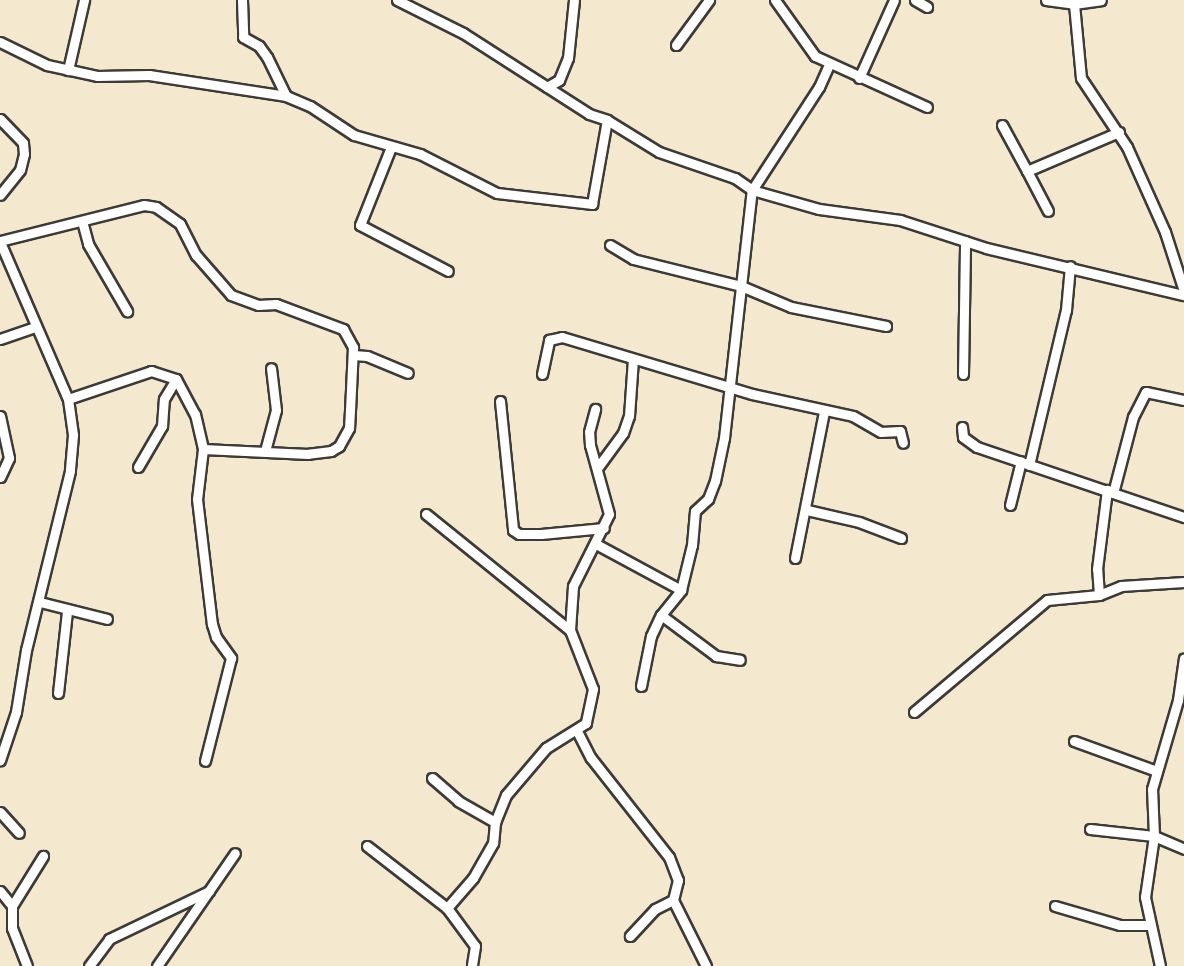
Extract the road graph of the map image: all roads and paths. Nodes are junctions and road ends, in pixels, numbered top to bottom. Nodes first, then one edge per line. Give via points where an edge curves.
1 (84, 0) edge
2 (242, 0) edge
3 (397, 0) edge
4 (574, 0) edge
5 (709, 0) edge
6 (775, 0) edge
7 (894, 0) edge
8 (915, 0) edge
9 (1048, 0) edge
10 (1101, 0) edge
11 (1074, 4) junction
12 (927, 7) dead end
13 (0, 42) edge
14 (676, 45) dead end
15 (829, 65) junction
16 (68, 70) junction
17 (859, 78) junction
18 (547, 87) junction
19 (286, 96) junction
20 (927, 107) dead end
21 (0, 119) edge
22 (607, 120) junction
23 (1002, 124) dead end
24 (1119, 132) junction
25 (391, 147) junction
26 (1027, 171) junction
27 (752, 190) junction
28 (0, 195) edge
29 (1048, 211) dead end
30 (82, 221) junction
31 (964, 241) junction
32 (0, 242) edge
33 (610, 244) dead end
34 (1070, 266) junction
35 (448, 271) dead end
36 (741, 286) junction
37 (1184, 293) edge
38 (127, 311) dead end
39 (886, 326) dead end
40 (34, 327) junction
41 (0, 339) edge
42 (352, 355) junction
43 (633, 359) junction
44 (271, 368) dead end
45 (408, 373) dead end
46 (542, 374) dead end
47 (963, 374) dead end
48 (176, 379) junction
49 (730, 386) junction
50 (68, 399) junction
51 (1184, 400) edge
52 (500, 401) dead end
53 (595, 409) dead end
54 (825, 411) junction
55 (0, 416) edge
56 (962, 427) dead end
57 (903, 443) dead end
58 (203, 449) junction
59 (265, 451) junction
60 (1025, 463) junction
61 (138, 466) dead end
62 (598, 467) junction
63 (0, 477) edge
64 (1110, 491) junction
65 (1010, 505) dead end
66 (807, 510) junction
67 (426, 514) dead end
68 (1184, 517) edge
69 (604, 528) junction
70 (901, 538) dead end
71 (597, 544) junction
72 (795, 558) dead end
73 (1184, 582) edge
74 (681, 590) junction
75 (1099, 595) junction
76 (40, 602) junction
77 (67, 611) junction
78 (661, 615) junction
79 (107, 620) dead end
80 (570, 630) junction
81 (1184, 658) edge
82 (740, 660) dead end
83 (1184, 669) edge
84 (640, 686) dead end
85 (57, 693) dead end
86 (914, 712) dead end
87 (577, 731) junction
88 (1074, 741) dead end
89 (0, 760) edge
90 (205, 761) dead end
91 (1156, 771) junction
92 (432, 778) dead end
93 (0, 812) edge
94 (495, 822) junction
95 (1090, 829) dead end
96 (19, 833) dead end
97 (1154, 837) junction
98 (367, 846) dead end
99 (1184, 849) edge
100 (235, 853) dead end
101 (43, 856) dead end
102 (0, 891) edge
103 (209, 891) junction
104 (673, 900) junction
105 (12, 906) junction
106 (1055, 906) dead end
107 (447, 908) junction
108 (1149, 926) junction
109 (630, 936) dead end
110 (27, 966) edge
111 (89, 966) edge
112 (157, 966) edge
113 (472, 966) edge
114 (706, 966) edge
115 (1160, 966) edge

1 - 16 street
2 - 19 street via 243,38 259,46
3 - 18 street via 463,33
4 - 18 street via 568,58 559,80
5 - 14 street
6 - 15 street via 815,56
7 - 17 street
8 - 12 street
9 - 11 street
10 - 11 street
11 - 24 street via 1081,78
13 - 16 street via 24,56
15 - 17 street
15 - 27 street via 819,87
16 - 19 street via 97,76 150,75
17 - 20 street
18 - 22 street
19 - 25 street via 310,106 354,135
21 - 28 street via 23,143 24,154 20,170
22 - 25 street via 592,204 497,194 420,154
22 - 27 street via 659,152 735,178
23 - 26 street
24 - 26 street
24 - 37 street via 1165,232
25 - 35 street via 360,225
26 - 29 street
27 - 31 street via 819,208 900,220
27 - 36 street
30 - 32 street
30 - 38 street via 88,244
30 - 42 street via 144,205 168,212 188,236 202,262 231,295 258,305 276,304 343,329 352,342
31 - 34 street
31 - 47 street
32 - 40 street via 23,288
33 - 36 street via 633,259
34 - 37 street
34 - 60 street via 1066,310
36 - 39 street via 791,307
36 - 49 street
40 - 41 street
40 - 50 street
42 - 45 street via 367,356
42 - 59 street via 349,428 339,446 331,451 308,453
43 - 46 street via 552,336 546,347
43 - 49 street
43 - 62 street via 629,416 623,433
44 - 59 street via 276,410
48 - 50 street via 164,373 136,374
48 - 58 street via 195,414
48 - 61 street via 164,399 162,426
49 - 54 street
49 - 74 street via 715,481 693,520 692,545
50 - 76 street via 73,435 70,471
51 - 64 street via 1146,392 1133,417
52 - 69 street via 513,530 541,534
53 - 62 street via 589,432
54 - 57 street via 853,416 881,432 900,431
54 - 66 street
55 - 63 street via 9,458
56 - 60 street via 967,441
58 - 59 street
58 - 90 street via 198,499 201,549 213,633 231,658
60 - 64 street
60 - 65 street
62 - 69 street via 609,514
64 - 68 street
64 - 75 street via 1097,569
66 - 70 street via 859,522
66 - 72 street
67 - 80 street
69 - 71 street
71 - 74 street
71 - 80 street via 573,586
73 - 75 street via 1121,586
74 - 78 street
75 - 86 street via 1061,596 1037,606
76 - 77 street
76 - 89 street via 26,650 9,741
77 - 79 street
77 - 85 street
78 - 82 street via 716,656
78 - 84 street via 646,653
80 - 87 street via 592,689 586,723
81 - 83 street
83 - 91 street
87 - 94 street via 546,748 503,800
87 - 104 street via 591,758 669,857 678,880
88 - 91 street
91 - 97 street via 1151,800
92 - 94 street via 458,801
93 - 96 street
94 - 107 street via 494,843 473,878
95 - 97 street
97 - 99 street
97 - 108 street via 1145,897
98 - 107 street
100 - 103 street
101 - 105 street
102 - 105 street
103 - 111 street via 109,939
103 - 112 street
104 - 109 street via 655,909
104 - 114 street
105 - 110 street via 12,928
106 - 108 street via 1120,925
107 - 113 street via 475,946
108 - 115 street

